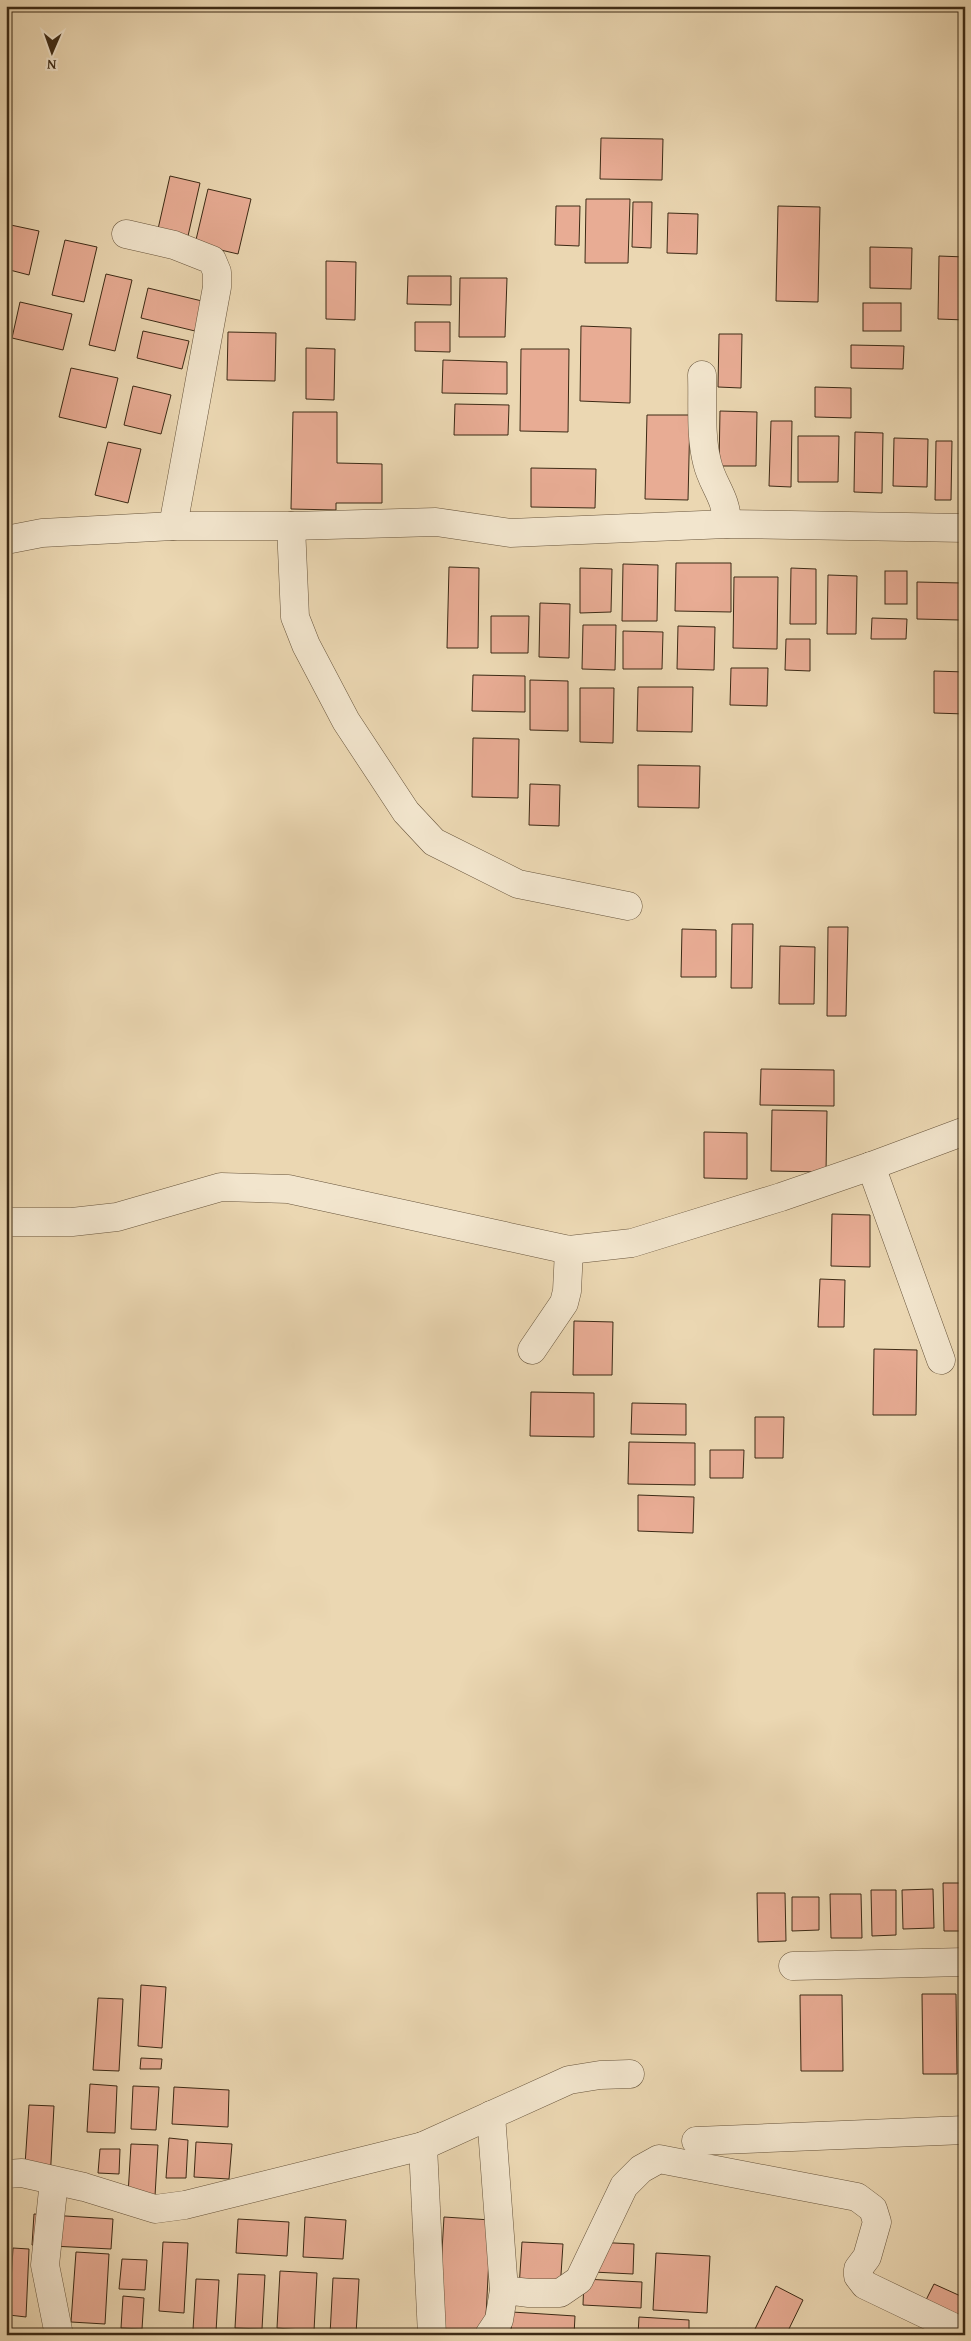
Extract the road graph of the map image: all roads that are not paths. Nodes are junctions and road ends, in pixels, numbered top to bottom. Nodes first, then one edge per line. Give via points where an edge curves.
1 (126, 234) dead end
2 (702, 375) dead end
3 (727, 524) junction
4 (173, 526) junction
5 (292, 526) junction
6 (965, 528) edge
7 (6, 540) edge
8 (628, 906) dead end
9 (965, 1131) edge
10 (871, 1166) junction
11 (6, 1222) edge
12 (569, 1250) junction
13 (532, 1350) dead end
14 (941, 1360) dead end
15 (965, 1962) edge
16 (793, 1966) dead end
17 (630, 2074) dead end
18 (491, 2115) junction
19 (965, 2130) edge
20 (696, 2141) dead end
21 (422, 2146) junction
22 (6, 2174) edge
23 (54, 2181) junction
24 (504, 2290) junction
25 (59, 2335) edge
26 (432, 2335) edge
27 (489, 2335) edge
28 (961, 2335) edge

1 - 4 street via 174,245 212,260 217,272 217,287
2 - 3 street via 707,463 721,493
3 - 5 street via 510,533 436,522
3 - 6 street
4 - 5 street
4 - 7 street via 42,533
5 - 8 street via 295,618 346,721 406,812 434,842 518,884
9 - 10 street
10 - 12 street via 632,1243
10 - 14 street
11 - 12 street via 72,1222 117,1217 221,1187 258,1187 288,1189
12 - 13 street via 564,1303
15 - 16 street
17 - 18 street via 569,2080
18 - 21 street
18 - 24 street
19 - 20 street
21 - 23 street via 185,2205 156,2209
21 - 26 street
22 - 23 street via 22,2173
23 - 25 street via 45,2265
24 - 27 street via 499,2320
24 - 28 street via 529,2294 560,2293 579,2280 624,2186 659,2159 857,2197 874,2209 877,2222 858,2276 865,2285 958,2330

